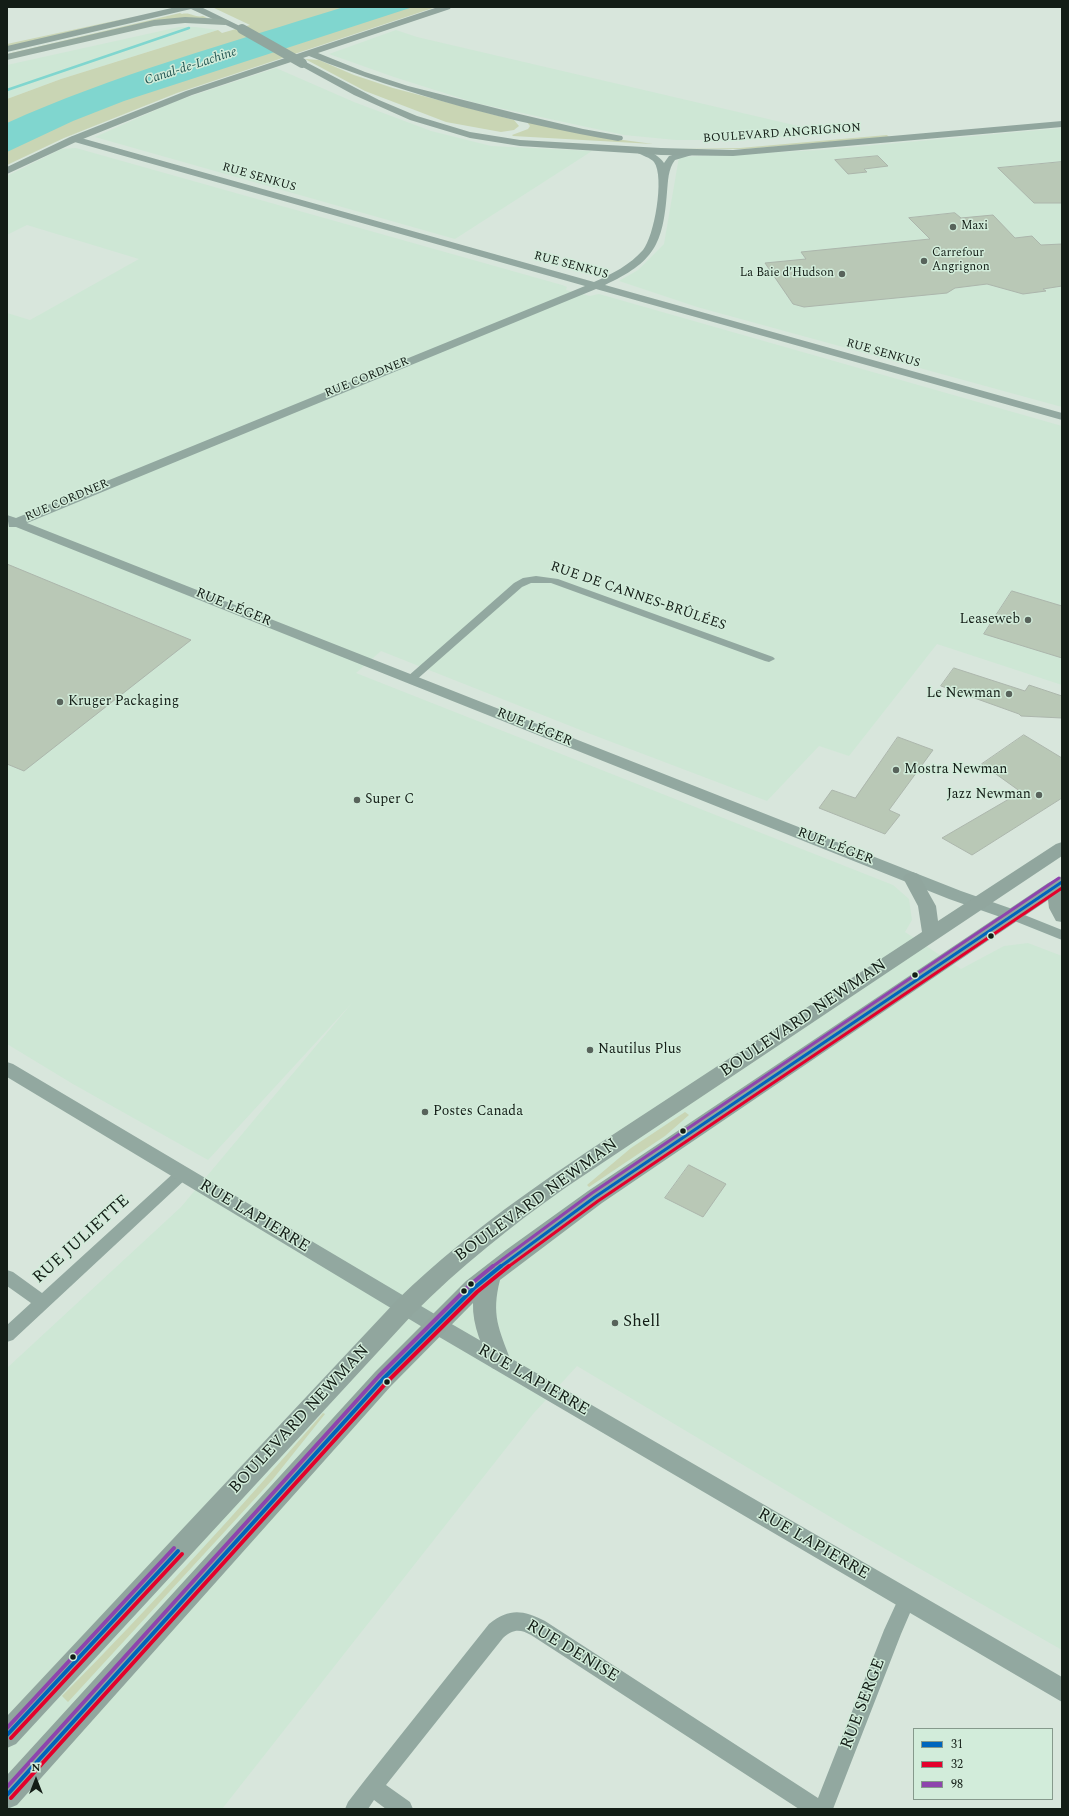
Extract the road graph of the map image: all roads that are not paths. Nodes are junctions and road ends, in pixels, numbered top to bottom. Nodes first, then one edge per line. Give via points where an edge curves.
1 (165, 7) edge
2 (188, 7) edge
3 (447, 7) edge
4 (202, 8) edge
5 (225, 22) junction
6 (242, 29) junction
7 (7, 42) edge
8 (7, 49) edge
9 (309, 53) junction
10 (7, 57) edge
11 (389, 107) junction
12 (514, 116) junction
13 (1062, 117) edge
14 (1062, 124) edge
15 (495, 136) junction
16 (74, 139) junction
17 (639, 150) junction
18 (691, 150) junction
19 (7, 171) edge
20 (664, 174) junction
21 (594, 286) junction
22 (1062, 417) edge
23 (10, 522) edge
24 (769, 659) dead end
25 (412, 679) junction
26 (1062, 848) edge
27 (912, 878) junction
28 (1058, 884) edge
29 (978, 903) junction
30 (1012, 915) junction
31 (1062, 916) edge
32 (931, 934) junction
33 (1062, 934) edge
34 (7, 1069) edge
35 (182, 1174) junction
36 (491, 1274) junction
37 (7, 1277) edge
38 (43, 1302) junction
39 (405, 1307) junction
40 (436, 1325) junction
41 (7, 1335) edge
42 (500, 1361) junction
43 (907, 1599) junction
44 (1062, 1690) edge
45 (7, 1735) edge
46 (372, 1787) junction
47 (7, 1795) edge
48 (355, 1809) edge
49 (403, 1809) edge
50 (817, 1809) edge
51 (823, 1809) edge

1 - 7 main road
2 - 8 main road
3 - 9 main road
4 - 5 main road, BOULEVARD ANGRIGNON
4 - 6 main road, BOULEVARD ANGRIGNON via 226,17
5 - 6 main road, BOULEVARD ANGRIGNON
5 - 10 main road via 185,20 154,23
6 - 11 main road, BOULEVARD ANGRIGNON, bridge via 351,90
9 - 12 main road via 386,83
9 - 16 main road via 189,92
11 - 15 main road, BOULEVARD ANGRIGNON via 454,127
11 - 17 main road, BOULEVARD ANGRIGNON via 436,126 483,138
12 - 15 main road via 524,123 520,130
12 - 18 main road via 603,136
13 - 18 main road, BOULEVARD ANGRIGNON
14 - 18 main road, BOULEVARD ANGRIGNON via 763,151
15 - 18 main road, BOULEVARD ANGRIGNON
16 - 19 main road
16 - 21 street, RUE SENKUS
17 - 18 main road, BOULEVARD ANGRIGNON
17 - 20 street via 658,160
18 - 20 street via 672,158
20 - 21 street, RUE CORDNER via 659,224 653,244 629,267
21 - 22 street, RUE SENKUS
21 - 23 street, RUE CORDNER
23 - 25 street, RUE LÉGER
24 - 25 street, RUE DE CANNES-BRÛLÉES via 554,581 536,579 526,580 518,585
25 - 27 street, RUE LÉGER
26 - 29 main road, BOULEVARD NEWMAN
27 - 29 street, RUE LÉGER
27 - 32 main road via 928,906
28 - 30 main road, BOULEVARD NEWMAN
28 - 31 main road via 1058,908
29 - 30 street, RUE LÉGER
29 - 32 main road, BOULEVARD NEWMAN
30 - 33 street, RUE LÉGER
30 - 36 main road, BOULEVARD NEWMAN via 583,1206
32 - 39 main road, BOULEVARD NEWMAN via 525,1205 464,1252
34 - 35 street, RUE LAPIERRE
35 - 38 street, RUE JULIETTE
35 - 39 street, RUE LAPIERRE
36 - 40 main road, BOULEVARD NEWMAN
36 - 42 main road via 485,1300 485,1314
37 - 38 street
38 - 41 street, RUE JULIETTE
39 - 40 street, RUE LAPIERRE
39 - 45 main road, BOULEVARD NEWMAN
40 - 42 street, RUE LAPIERRE
40 - 47 main road, BOULEVARD NEWMAN via 352,1413
42 - 43 street, RUE LAPIERRE
43 - 44 street, RUE LAPIERRE
43 - 51 street, RUE SERGE
46 - 48 street, RUE DENISE
46 - 49 street
46 - 50 street, RUE DENISE via 496,1631 504,1624 516,1620 538,1628

